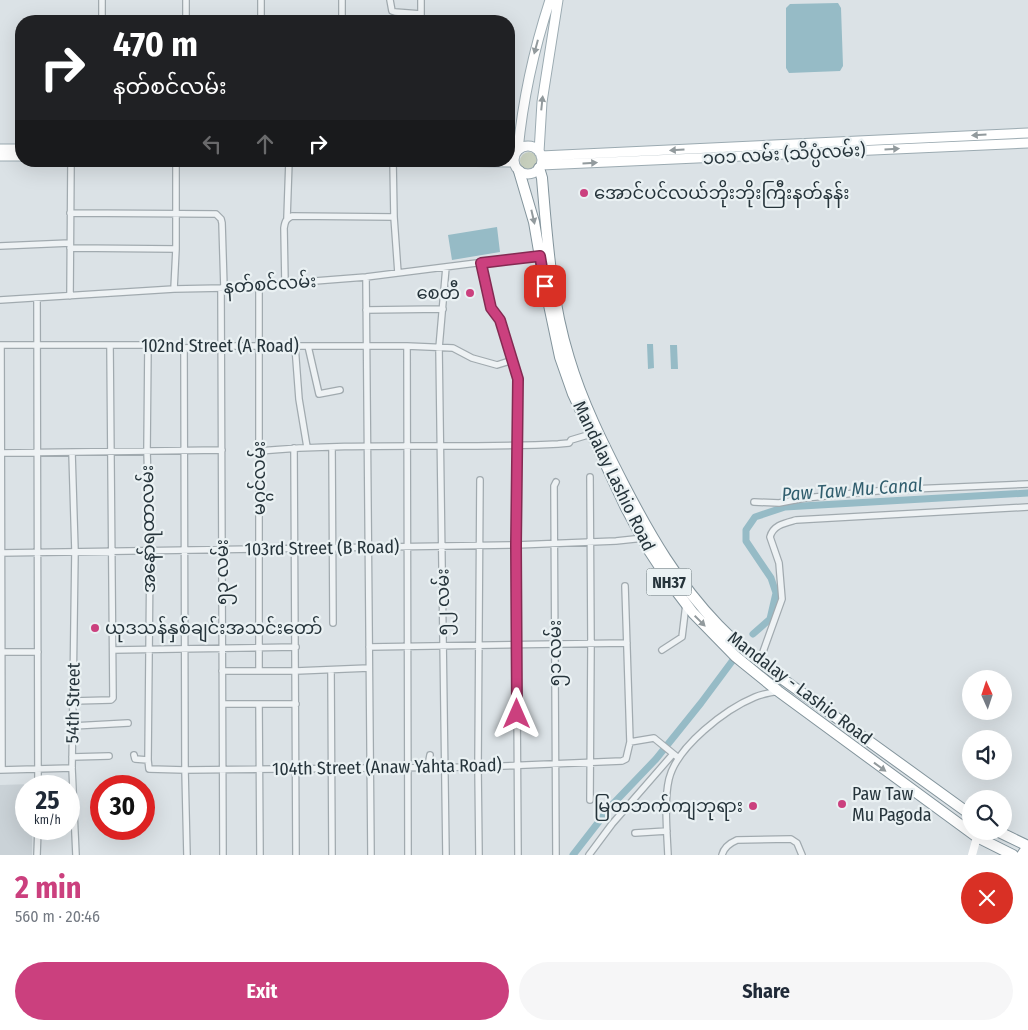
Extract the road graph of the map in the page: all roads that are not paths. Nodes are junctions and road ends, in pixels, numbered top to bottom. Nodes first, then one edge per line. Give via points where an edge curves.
1 (102, 0) edge
2 (186, 0) edge
3 (261, 0) edge
4 (342, 0) edge
5 (390, 0) edge
6 (421, 0) edge
7 (550, 0) edge
8 (558, 0) edge
9 (421, 14) joint
10 (102, 15) edge
11 (186, 15) edge
12 (261, 15) edge
13 (342, 15) edge
14 (1028, 133) edge
15 (1028, 143) edge
16 (0, 149) edge
17 (15, 149) edge
18 (0, 156) edge
19 (15, 156) edge
20 (515, 158) edge
21 (540, 160) junction
22 (71, 167) edge
23 (176, 167) edge
24 (289, 167) edge
25 (393, 167) edge
26 (70, 213) junction
27 (176, 214) junction
28 (394, 217) junction
29 (287, 218) junction
30 (0, 246) edge
31 (70, 246) junction
32 (176, 249) junction
33 (540, 256) junction
34 (481, 263) junction
35 (446, 267) junction
36 (398, 273) junction
37 (366, 277) junction
38 (285, 283) junction
39 (259, 286) junction
40 (222, 288) junction
41 (174, 289) junction
42 (70, 296) junction
43 (37, 298) junction
44 (0, 300) edge
45 (443, 309) junction
46 (366, 310) junction
47 (37, 345) junction
48 (110, 345) junction
49 (1, 346) edge
50 (148, 346) junction
51 (221, 346) junction
52 (259, 346) junction
53 (294, 346) junction
54 (308, 346) junction
55 (368, 346) junction
56 (407, 346) junction
57 (184, 348) junction
58 (439, 348) junction
59 (513, 360) junction
60 (340, 390) dead end
61 (591, 434) junction
62 (368, 446) junction
63 (408, 446) junction
64 (517, 446) junction
65 (332, 447) junction
66 (440, 447) junction
67 (294, 448) junction
68 (307, 448) junction
69 (222, 450) junction
70 (147, 451) junction
71 (259, 451) junction
72 (37, 452) junction
73 (111, 452) junction
74 (185, 452) junction
75 (0, 453) edge
76 (72, 453) junction
77 (590, 477) dead end
78 (480, 480) dead end
79 (556, 482) dead end
80 (1028, 484) edge
81 (754, 502) dead end
82 (1028, 507) edge
83 (647, 537) junction
84 (589, 543) junction
85 (555, 544) junction
86 (516, 545) junction
87 (480, 546) junction
88 (368, 547) junction
89 (408, 547) junction
90 (442, 547) junction
91 (295, 548) junction
92 (332, 548) junction
93 (222, 549) junction
94 (259, 549) junction
95 (150, 550) junction
96 (186, 550) junction
97 (75, 551) junction
98 (112, 551) junction
99 (1, 552) edge
100 (37, 552) junction
101 (626, 586) dead end
102 (686, 604) junction
103 (333, 623) dead end
104 (627, 643) junction
105 (556, 644) junction
106 (592, 644) junction
107 (518, 645) junction
108 (443, 646) junction
109 (479, 646) junction
110 (369, 647) junction
111 (408, 647) junction
112 (222, 648) junction
113 (259, 648) junction
114 (296, 648) junction
115 (113, 650) junction
116 (149, 650) junction
117 (186, 650) junction
118 (662, 650) dead end
119 (1, 652) edge
120 (38, 652) junction
121 (760, 662) junction
122 (369, 668) junction
123 (259, 670) junction
124 (332, 670) junction
125 (222, 671) junction
126 (296, 671) junction
127 (754, 672) junction
128 (778, 691) junction
129 (73, 701) junction
130 (223, 704) junction
131 (259, 704) junction
132 (296, 704) junction
133 (128, 723) dead end
134 (73, 726) junction
135 (630, 742) junction
136 (673, 754) junction
137 (134, 755) dead end
138 (430, 755) dead end
139 (109, 756) dead end
140 (72, 757) junction
141 (680, 758) junction
142 (148, 760) junction
143 (590, 763) junction
144 (555, 764) junction
145 (517, 765) junction
146 (408, 766) junction
147 (428, 766) junction
148 (444, 766) junction
149 (370, 767) junction
150 (478, 767) junction
151 (72, 768) junction
152 (261, 768) junction
153 (296, 768) junction
154 (331, 768) junction
155 (38, 769) junction
156 (223, 769) junction
157 (1, 770) edge
158 (152, 770) joint
159 (185, 770) junction
160 (38, 775) edge
161 (590, 800) dead end
162 (962, 808) edge
163 (962, 822) edge
164 (667, 831) junction
165 (635, 833) dead end
166 (1012, 838) edge
167 (38, 840) edge
168 (977, 840) edge
169 (989, 840) edge
170 (1028, 846) edge
171 (802, 854) edge
172 (37, 855) edge
173 (76, 855) edge
174 (187, 855) edge
175 (223, 855) edge
176 (260, 855) edge
177 (296, 855) edge
178 (332, 855) edge
179 (371, 855) edge
180 (408, 855) edge
181 (446, 855) edge
182 (479, 855) edge
183 (518, 855) edge
184 (556, 855) edge
185 (589, 855) edge
186 (668, 855) edge
187 (722, 855) edge
188 (972, 855) edge
189 (1013, 855) edge
190 (1022, 855) edge

1 - 10 street
2 - 11 street
3 - 12 street
4 - 13 street
5 - 9 street via 392,11
6 - 9 street
7 -> 20 main road via 529,73
21 -> 8 main road via 542,102
14 -> 21 main road, ၁၀၁ လမ်း (သိပ္ပံလမ်း)
21 -> 15 main road, ၁၀၁ လမ်း (သိပ္ပံလမ်း)
16 - 17 main road
18 - 19 main road
20 - 21 main road via 527,146 536,148
20 - 21 main road via 530,174
20 -> 33 highway, Mandalay Lashio Road / NH37 via 534,222
21 - 83 highway, Mandalay - Lashio Road / NH37 via 550,267 568,357 608,455
22 - 26 street
23 - 27 street
24 - 29 street
25 - 28 street
26 - 27 street
26 - 31 street
27 - 32 street
27 - 40 street, ၅၃ လမ်း via 212,213 221,219
28 - 29 street
28 - 36 street
29 - 38 street via 284,228
30 - 31 street
31 - 32 street
31 - 42 street
32 - 41 street
33 - 34 street, နတ်စင်လမ်း
33 - 61 highway, Mandalay Lashio Road / NH37 via 560,358
34 - 35 street, နတ်စင်လမ်း
34 - 59 street via 491,308 500,320
35 - 36 street, နတ်စင်လမ်း
35 - 45 street, ၅၂ လမ်း
36 - 37 street, နတ်စင်လမ်း
37 - 38 street, နတ်စင်လမ်း
37 - 46 street
38 - 39 street, နတ်စင်လမ်း
39 - 40 street, နတ်စင်လမ်း
39 - 52 street, မဂ္ဂင်လမ်း
40 - 41 street, နတ်စင်လမ်း
40 - 51 street, ၅၃ လမ်း
41 - 42 street, နတ်စင်လမ်း
42 - 43 street, နတ်စင်လမ်း
43 - 44 street, နတ်စင်လမ်း
43 - 47 street
45 - 46 street
45 - 58 street, ၅၂ လမ်း
46 - 55 street
47 - 48 street, 102nd Street (A Road)
47 - 49 street, 102nd Street (A Road)
47 - 72 street
48 - 50 street, 102nd Street (A Road)
48 - 73 street
49 - 75 street
50 - 57 street, 102nd Street (A Road)
50 - 70 street, အနော်ရထာလမ်း
51 - 52 street, 102nd Street (A Road)
51 - 57 street, 102nd Street (A Road)
51 - 69 street, ၅၃ လမ်း
52 - 53 street, 102nd Street (A Road)
52 - 71 street, မဂ္ဂင်လမ်း
53 - 54 street, 102nd Street (A Road)
53 - 68 street
54 - 55 street, 102nd Street (A Road)
54 - 60 street via 319,394
55 - 56 street, 102nd Street (A Road)
55 - 62 street
56 - 58 street, 102nd Street (A Road)
56 - 63 street
57 - 74 street
58 - 59 street, 102nd Street (A Road) via 453,348 484,362 497,364
58 - 66 street, ၅၂ လမ်း
59 - 64 street via 518,379
61 - 64 street via 568,443
61 - 83 highway, Mandalay Lashio Road / NH37 via 626,508
62 - 63 street
62 - 65 street
62 - 88 street
63 - 66 street
63 - 89 street
64 - 66 street
64 - 86 street
65 - 68 street
65 - 92 street
66 - 90 street, ၅၂ လမ်း
67 - 68 street
67 - 71 street
67 - 91 street
69 - 74 street
69 - 93 street, ၅၃ လမ်း
70 - 73 street
70 - 74 street
70 - 95 street, အနော်ရထာလမ်း
71 - 94 street, မဂ္ဂင်လမ်း
72 - 75 street
72 - 76 street
72 - 100 street
73 - 76 street
73 - 98 street
74 - 96 street
75 - 99 street
76 - 97 street, 54th Street
77 - 84 street
78 - 87 street
79 - 85 street, ၅၁ လမ်း
80 - 81 street via 887,490 779,503
82 - 121 street via 796,520 776,527 770,537 779,562 782,599
83 - 84 street, 103rd Street (B Road)
83 - 102 highway, Mandalay Lashio Road / NH37 via 671,584
83 - 121 highway, Mandalay - Lashio Road / NH37 via 719,626
84 - 85 street, 103rd Street (B Road)
84 - 106 street
85 - 86 street, 103rd Street (B Road)
85 - 105 street, ၅၁ လမ်း
86 - 87 street, 103rd Street (B Road)
86 - 107 street
87 - 90 street, 103rd Street (B Road)
87 - 109 street
88 - 89 street, 103rd Street (B Road)
88 - 92 street, 103rd Street (B Road)
88 - 110 street
89 - 90 street, 103rd Street (B Road)
89 - 111 street
90 - 108 street, ၅၂ လမ်း
91 - 92 street, 103rd Street (B Road)
91 - 94 street, 103rd Street (B Road)
91 - 114 street
92 - 103 street
93 - 94 street, 103rd Street (B Road)
93 - 96 street, 103rd Street (B Road)
93 - 112 street, ၅၃ လမ်း
94 - 113 street, မဂ္ဂင်လမ်း
95 - 96 street, 103rd Street (B Road)
95 - 98 street, 103rd Street (B Road)
95 - 116 street, အနော်ရထာလမ်း
96 - 117 street
97 - 98 street, 103rd Street (B Road)
97 - 100 street, 103rd Street (B Road)
97 - 129 street, 54th Street
98 - 115 street
99 - 100 street, 103rd Street (B Road)
99 - 119 street
100 - 120 street
101 - 104 street
102 - 118 street via 682,637
102 -> 127 highway, Mandalay Lashio Road / NH37
104 - 106 street
104 - 135 street
105 - 106 street
105 - 107 street
105 - 144 street, ၅၁ လမ်း
106 - 143 street
107 - 109 street
107 - 145 street
108 - 109 street
108 - 111 street
108 - 148 street, ၅၂ လမ်း
109 - 150 street
110 - 111 street
110 - 122 street
111 - 146 street
112 - 113 street
112 - 117 street
112 - 125 street, ၅၃ လမ်း
113 - 114 street
113 - 123 street, မဂ္ဂင်လမ်း
114 - 126 street
115 - 116 street
115 - 129 street via 112,700
116 - 117 street
116 - 142 street, အနော်ရထာလမ်း
117 - 159 street
119 - 120 street
119 - 157 street
120 - 155 street
121 - 127 street
121 - 162 highway, Mandalay - Lashio Road / NH37
122 - 124 street
122 - 149 street
123 - 125 street
123 - 126 street
124 - 126 street
124 - 154 street
125 - 130 street, ၅၃ လမ်း
126 - 132 street
127 - 128 highway, Mandalay Lashio Road / NH37
128 - 141 street via 757,696 715,720
128 -> 163 highway, Mandalay Lashio Road / NH37
129 - 134 street, 54th Street
130 - 131 street
130 - 156 street, ၅၃ လမ်း
131 - 132 street
131 - 152 street
132 - 153 street
133 - 134 street
134 - 140 street, 54th Street
135 - 136 street via 651,737
135 - 143 street, 104th Street (Anaw Yahta Road) via 626,759
136 - 141 street
136 - 185 street
137 - 142 street
138 - 147 street
139 - 140 street
140 - 151 street, 54th Street
141 - 164 street via 668,785
142 - 158 street, အနော်ရထာလမ်း
143 - 144 street, 104th Street (Anaw Yahta Road)
143 - 161 street
144 - 145 street, 104th Street (Anaw Yahta Road)
144 - 184 street, ၅၁ လမ်း
145 - 150 street, 104th Street (Anaw Yahta Road)
145 - 183 street
146 - 147 street, 104th Street (Anaw Yahta Road)
146 - 149 street, 104th Street (Anaw Yahta Road)
146 - 180 street
147 - 148 street, 104th Street (Anaw Yahta Road)
148 - 150 street, 104th Street (Anaw Yahta Road)
148 - 181 street, ၅၂ လမ်း
149 - 154 street, 104th Street (Anaw Yahta Road)
149 - 179 street
150 - 182 street
151 - 155 street
151 - 173 street, 54th Street
152 - 153 street, 104th Street (Anaw Yahta Road)
152 - 156 street, 104th Street (Anaw Yahta Road)
152 - 176 street
153 - 154 street, 104th Street (Anaw Yahta Road)
153 - 177 street
154 - 178 street
155 - 157 street
155 - 160 street
156 - 159 street, 104th Street (Anaw Yahta Road)
156 - 175 street, ၅၃ လမ်း
158 - 159 street, 104th Street (Anaw Yahta Road)
159 - 174 street
164 - 165 street
164 - 186 street
166 - 170 highway
167 - 172 street
168 - 188 main road
169 - 189 highway, Mandalay Lashio Road / NH37
170 - 190 highway
171 - 187 street via 791,839 777,839 737,840 729,843

